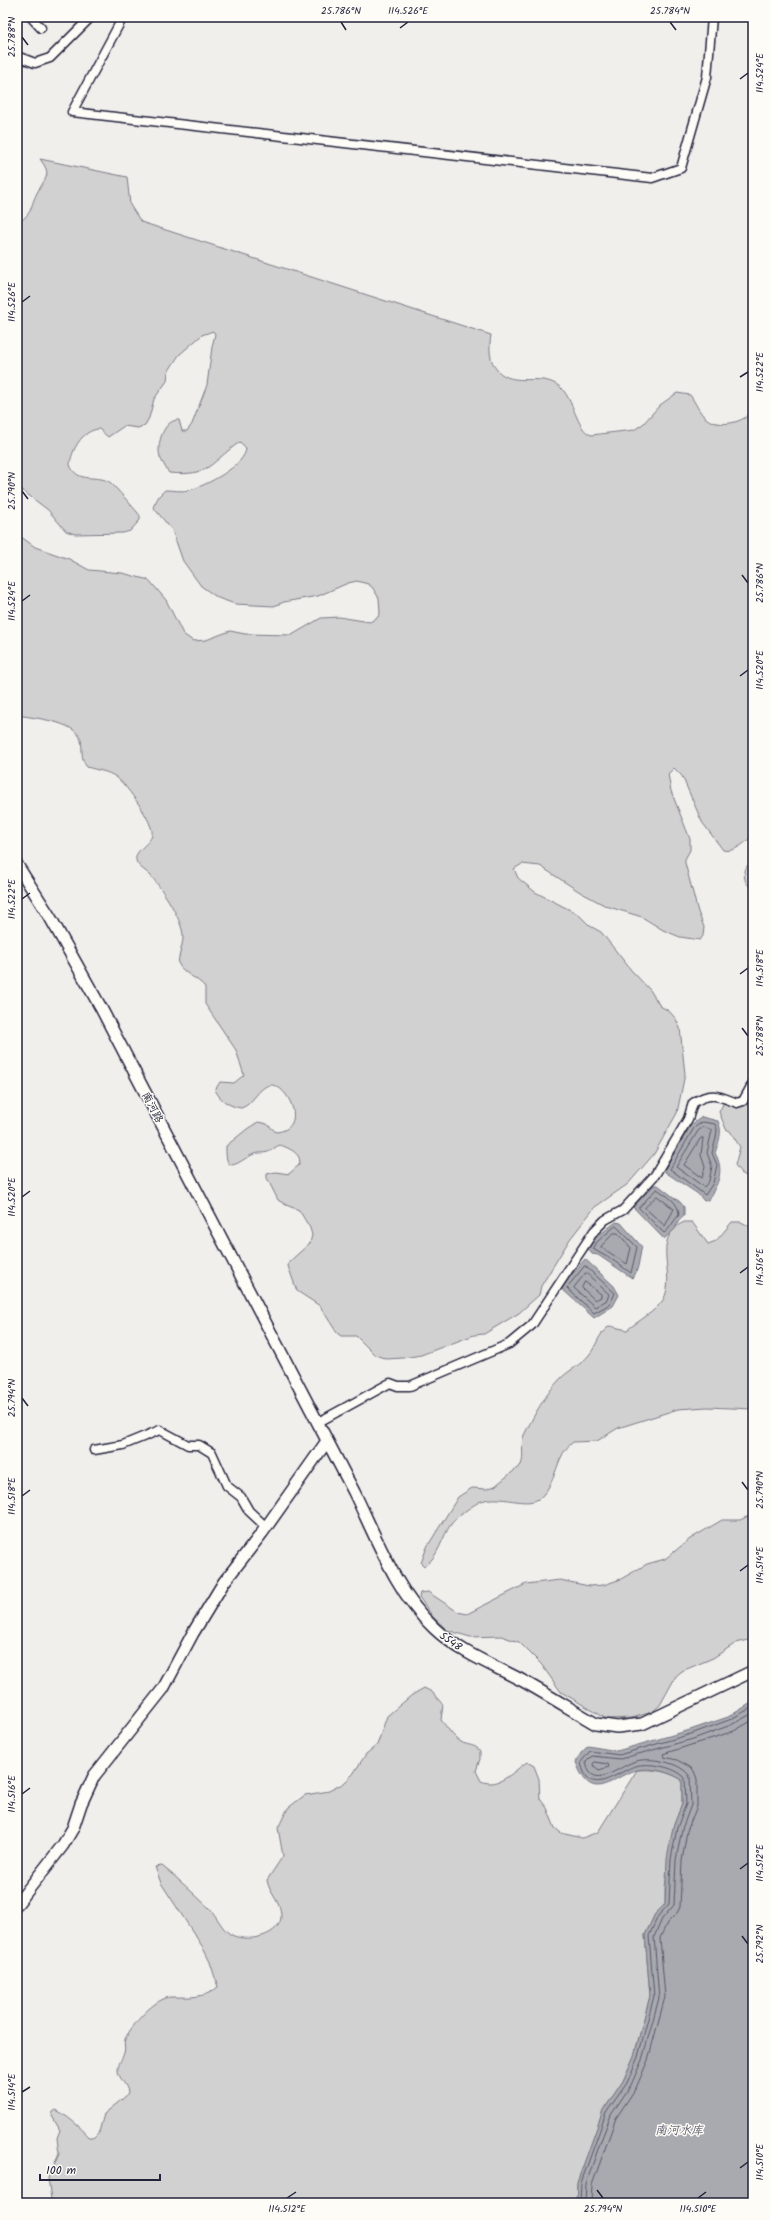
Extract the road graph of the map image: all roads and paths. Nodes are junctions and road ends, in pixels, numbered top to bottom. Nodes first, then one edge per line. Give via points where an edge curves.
1 (31, 17) edge
2 (91, 17) edge
3 (123, 17) edge
4 (712, 17) edge
5 (41, 28) dead end
6 (18, 56) edge
7 (17, 865) edge
8 (753, 1083) edge
9 (281, 1354) joint
10 (317, 1423) junction
11 (327, 1441) junction
12 (94, 1450) dead end
13 (266, 1527) junction
14 (753, 1671) edge
15 (17, 1904) edge

1 - 5 street
2 - 6 street via 50,58 35,63
3 - 4 street via 72,112 652,178 681,168 707,77
7 - 9 street, 南河路 via 50,917 101,1008
8 - 10 street via 744,1101 737,1103 716,1095 701,1098 693,1103 688,1119 655,1175 623,1210 605,1220 594,1231 532,1325 509,1344 410,1386 390,1383
9 - 10 street, S548
10 - 11 street, S548
11 - 13 street
11 - 14 street, S548 via 389,1564 415,1606 433,1628 450,1642 596,1724 617,1728 642,1724
12 - 13 street via 123,1445 160,1430 188,1444 199,1445 212,1453 227,1486 241,1497 249,1511
13 - 15 street via 224,1582 163,1689 94,1776 80,1804 73,1828 63,1845

